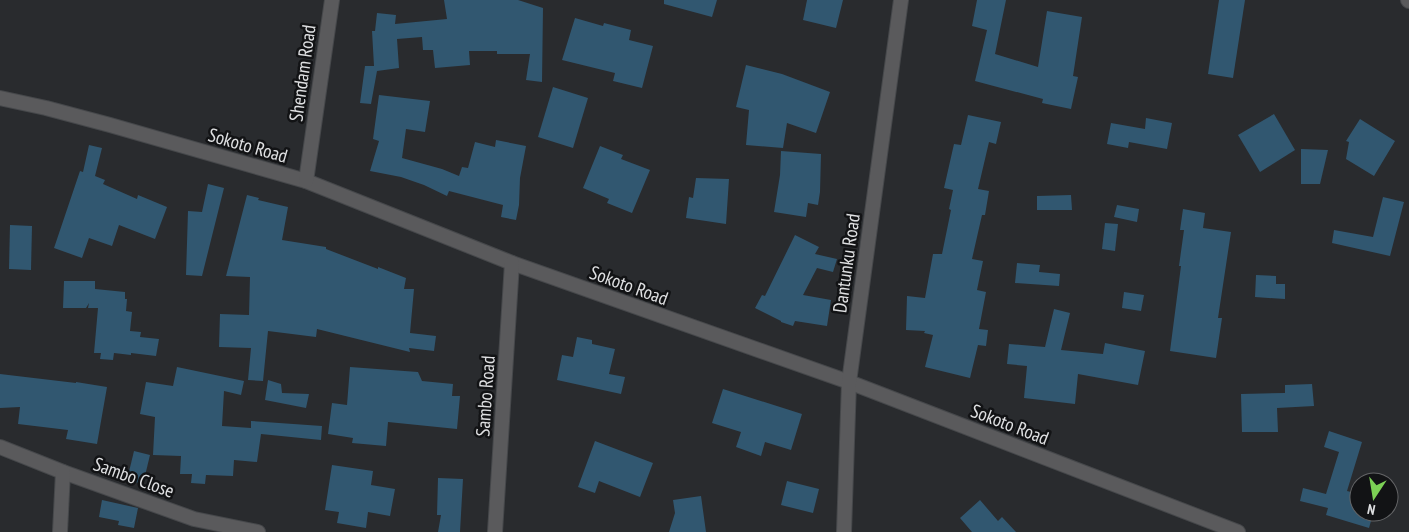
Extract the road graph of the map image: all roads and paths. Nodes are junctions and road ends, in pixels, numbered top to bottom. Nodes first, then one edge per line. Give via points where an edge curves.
1 (332, 0) edge
2 (901, 0) edge
3 (0, 98) edge
4 (306, 182) junction
5 (512, 263) junction
6 (849, 382) junction
7 (0, 447) edge
8 (63, 472) junction
9 (60, 532) edge
10 (258, 532) edge
11 (496, 532) edge
12 (844, 532) edge
13 (1238, 532) edge

1 - 4 street, Shendam Road
2 - 6 street, Dantunku Road
3 - 4 street, Sokoto Road via 91,120
4 - 5 street, Sokoto Road
5 - 6 street, Sokoto Road
5 - 11 street, Sambo Road
6 - 12 street, Dantunku Road
6 - 13 street, Sokoto Road
7 - 8 street, Sambo Close
8 - 9 street
8 - 10 street, Sambo Close via 194,519

